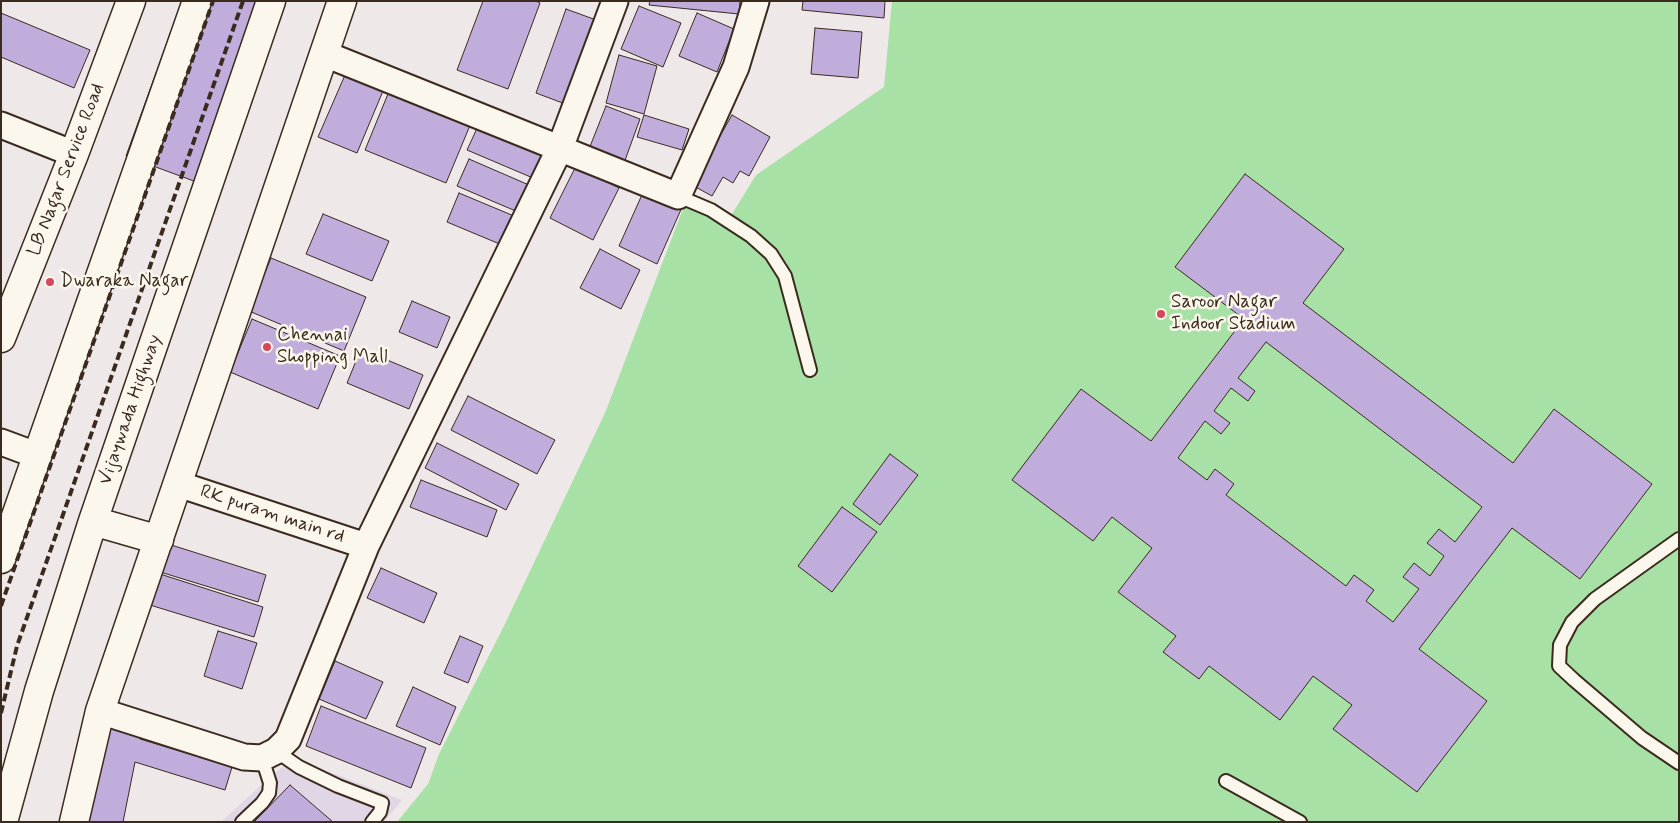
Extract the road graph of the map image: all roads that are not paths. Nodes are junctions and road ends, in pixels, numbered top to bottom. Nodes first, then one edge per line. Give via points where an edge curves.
1 (131, 1) edge
2 (196, 1) edge
3 (271, 1) edge
4 (342, 1) edge
5 (615, 1) edge
6 (756, 1) edge
7 (325, 54) junction
8 (1, 125) edge
9 (560, 148) junction
10 (74, 154) junction
11 (678, 196) junction
12 (1, 338) edge
13 (810, 370) dead end
14 (1, 442) edge
15 (36, 455) junction
16 (178, 484) junction
17 (94, 521) junction
18 (1679, 539) edge
19 (159, 540) junction
20 (366, 546) junction
21 (1, 559) edge
22 (100, 711) junction
23 (269, 755) junction
24 (1679, 763) edge
25 (1226, 781) dead end
26 (3, 822) edge
27 (74, 822) edge
28 (242, 822) edge
29 (372, 822) edge
30 (1300, 822) edge

1 - 10 main road, LB Nagar Service Road
2 - 15 main road
3 - 17 main road, Vijaywada Highway
4 - 7 main road
5 - 9 street
6 - 11 street via 736,66
7 - 9 street
7 - 16 main road
8 - 10 street
9 - 11 street
9 - 20 street
10 - 12 main road, LB Nagar Service Road
11 - 13 lane via 711,210 751,236 771,254 785,276
14 - 15 street
15 - 21 main road
16 - 19 main road
16 - 20 street, RK puram main rd
17 - 19 main road
17 - 26 main road, Vijaywada Highway via 39,691
18 - 24 lane via 1595,599 1572,622 1560,645 1559,666 1642,738
19 - 22 main road
20 - 23 street via 288,739
22 - 23 street via 244,757
22 - 27 main road
23 - 28 lane via 268,794
23 - 29 lane via 382,803
25 - 30 lane

